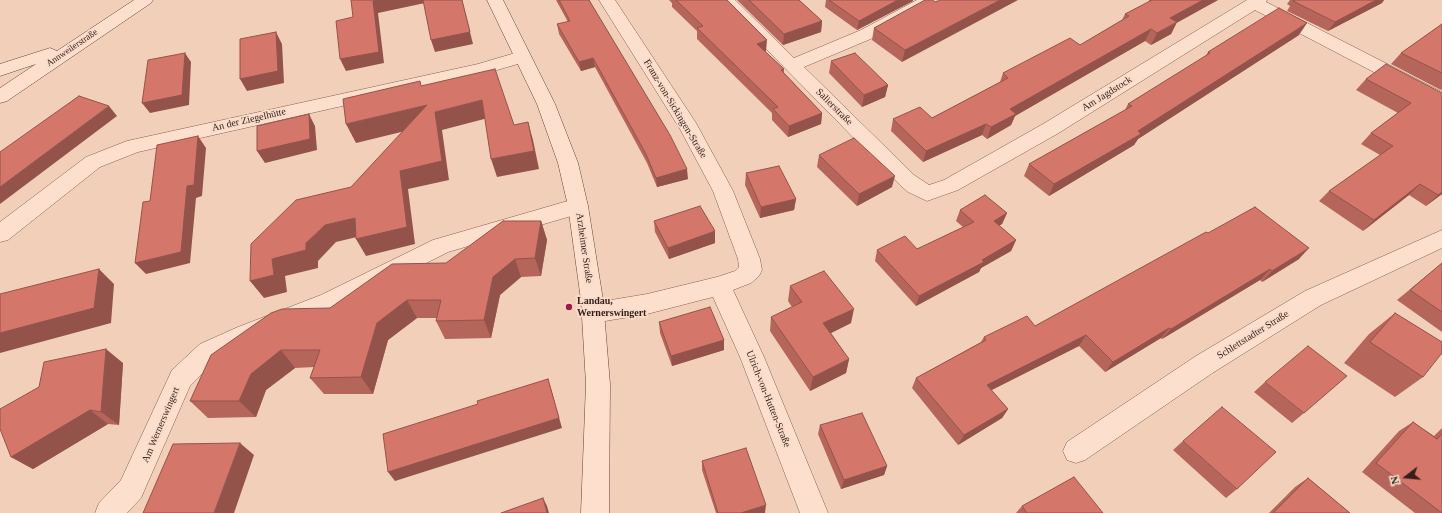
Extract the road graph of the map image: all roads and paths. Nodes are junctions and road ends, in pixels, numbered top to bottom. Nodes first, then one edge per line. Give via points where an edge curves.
1 (145, 0) edge
2 (495, 0) edge
3 (607, 0) edge
4 (726, 0) edge
5 (929, 0) edge
6 (1257, 1) edge
7 (76, 45) junction
8 (522, 57) junction
9 (792, 65) junction
10 (0, 70) edge
11 (0, 97) edge
12 (1442, 100) edge
13 (951, 185) joint
14 (578, 206) junction
15 (0, 234) edge
16 (1442, 238) edge
17 (720, 286) junction
18 (593, 313) junction
19 (1076, 451) dead end
20 (109, 513) edge
21 (595, 513) edge
22 (814, 513) edge

1 - 7 street, Annweilerstraße
2 - 8 street, Arzheimer Straße
3 - 17 street, Franz-von-Sickingen-Straße via 689,128 726,197 751,270 743,277
4 - 9 street, Salierstraße
5 - 9 street via 867,34
6 - 12 street
6 - 13 street, Am Jagdstock via 1091,104
7 - 10 street
7 - 11 street, Annweilerstraße
8 - 14 street, Arzheimer Straße via 546,104 568,163
8 - 15 street, An der Ziegelhütte via 480,69 134,146 106,156 83,169
9 - 13 street, Salierstraße via 915,187 927,192
14 - 18 street, Arzheimer Straße
14 - 20 street, Am Wernerswingert via 441,246 329,302 209,351 181,378 172,393 131,489
16 - 19 street, Schlettstadter Straße via 1313,298 1206,364
17 - 18 street, Franz-von-Sickingen-Straße via 647,304
17 - 22 street, Ulrich-von-Hutten-Straße via 752,357
18 - 21 street, Arzheimer Straße via 598,392

